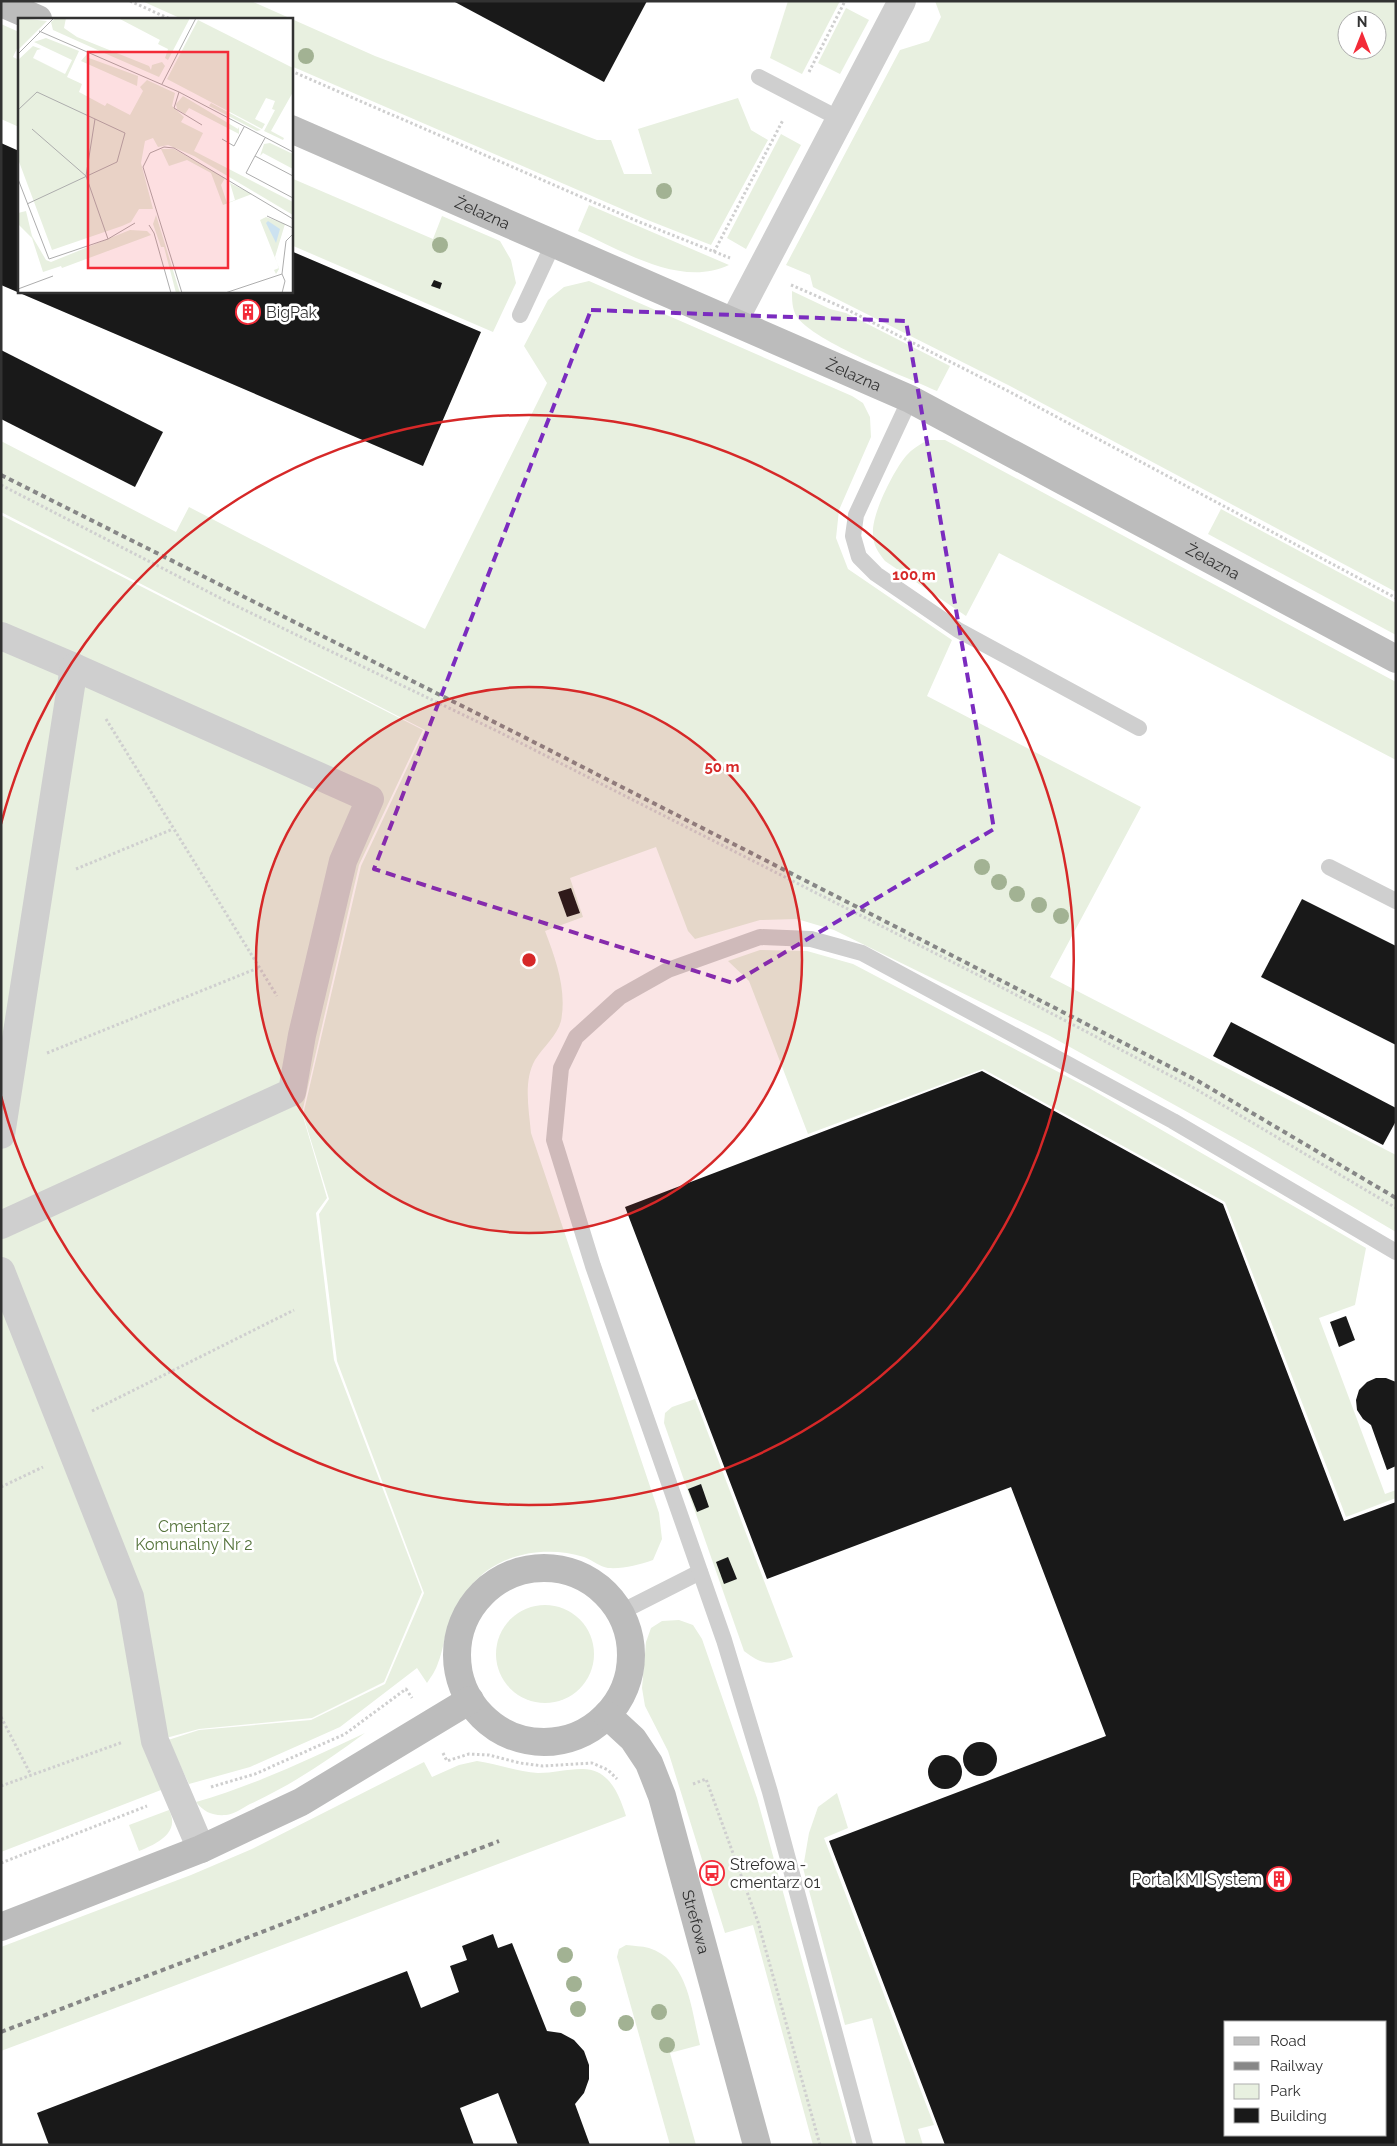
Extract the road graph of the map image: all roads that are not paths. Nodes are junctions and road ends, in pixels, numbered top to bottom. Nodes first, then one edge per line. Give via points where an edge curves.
1 (902, 1) edge
2 (1, 3) edge
3 (36, 18) edge
4 (759, 77) dead end
5 (840, 119) junction
6 (292, 129) edge
7 (554, 242) junction
8 (520, 315) dead end
9 (734, 321) junction
10 (910, 399) junction
11 (1, 636) edge
12 (1396, 659) edge
13 (74, 667) junction
14 (1139, 728) dead end
15 (1329, 867) dead end
16 (1396, 901) edge
17 (1, 1134) edge
18 (1, 1225) edge
19 (1396, 1252) edge
20 (1, 1270) edge
21 (700, 1572) junction
22 (620, 1613) junction
23 (470, 1700) junction
24 (607, 1715) junction
25 (201, 1849) junction
26 (1, 1927) edge
27 (757, 2145) edge
28 (865, 2145) edge

1 - 5 street
2 - 3 street
4 - 5 lane
5 - 9 street
6 - 7 street, Żelazna
7 - 8 lane
7 - 9 street, Żelazna
9 - 10 street, Żelazna
10 - 12 street, Żelazna
10 - 14 lane via 856,515 853,536 859,557 876,574 958,630
11 - 13 street
13 - 17 street
13 - 18 street via 370,799 343,861 302,1034 292,1092
15 - 16 lane
19 - 21 lane via 1173,1121 862,953 811,939 760,938 668,970 620,997 576,1037 561,1068 554,1140 593,1266
20 - 25 street via 130,1597 153,1731
21 - 22 lane
21 - 28 lane via 770,1792
22 - 23 street via 592,1582 564,1570 534,1568 505,1577 480,1594 464,1620 456,1649 460,1679
22 - 24 street via 628,1631 631,1660 624,1690
23 - 24 street via 495,1728 523,1740 553,1742 582,1733
23 - 25 street via 301,1802
24 - 27 street, Strefowa via 633,1739 649,1763 662,1796
25 - 26 street

